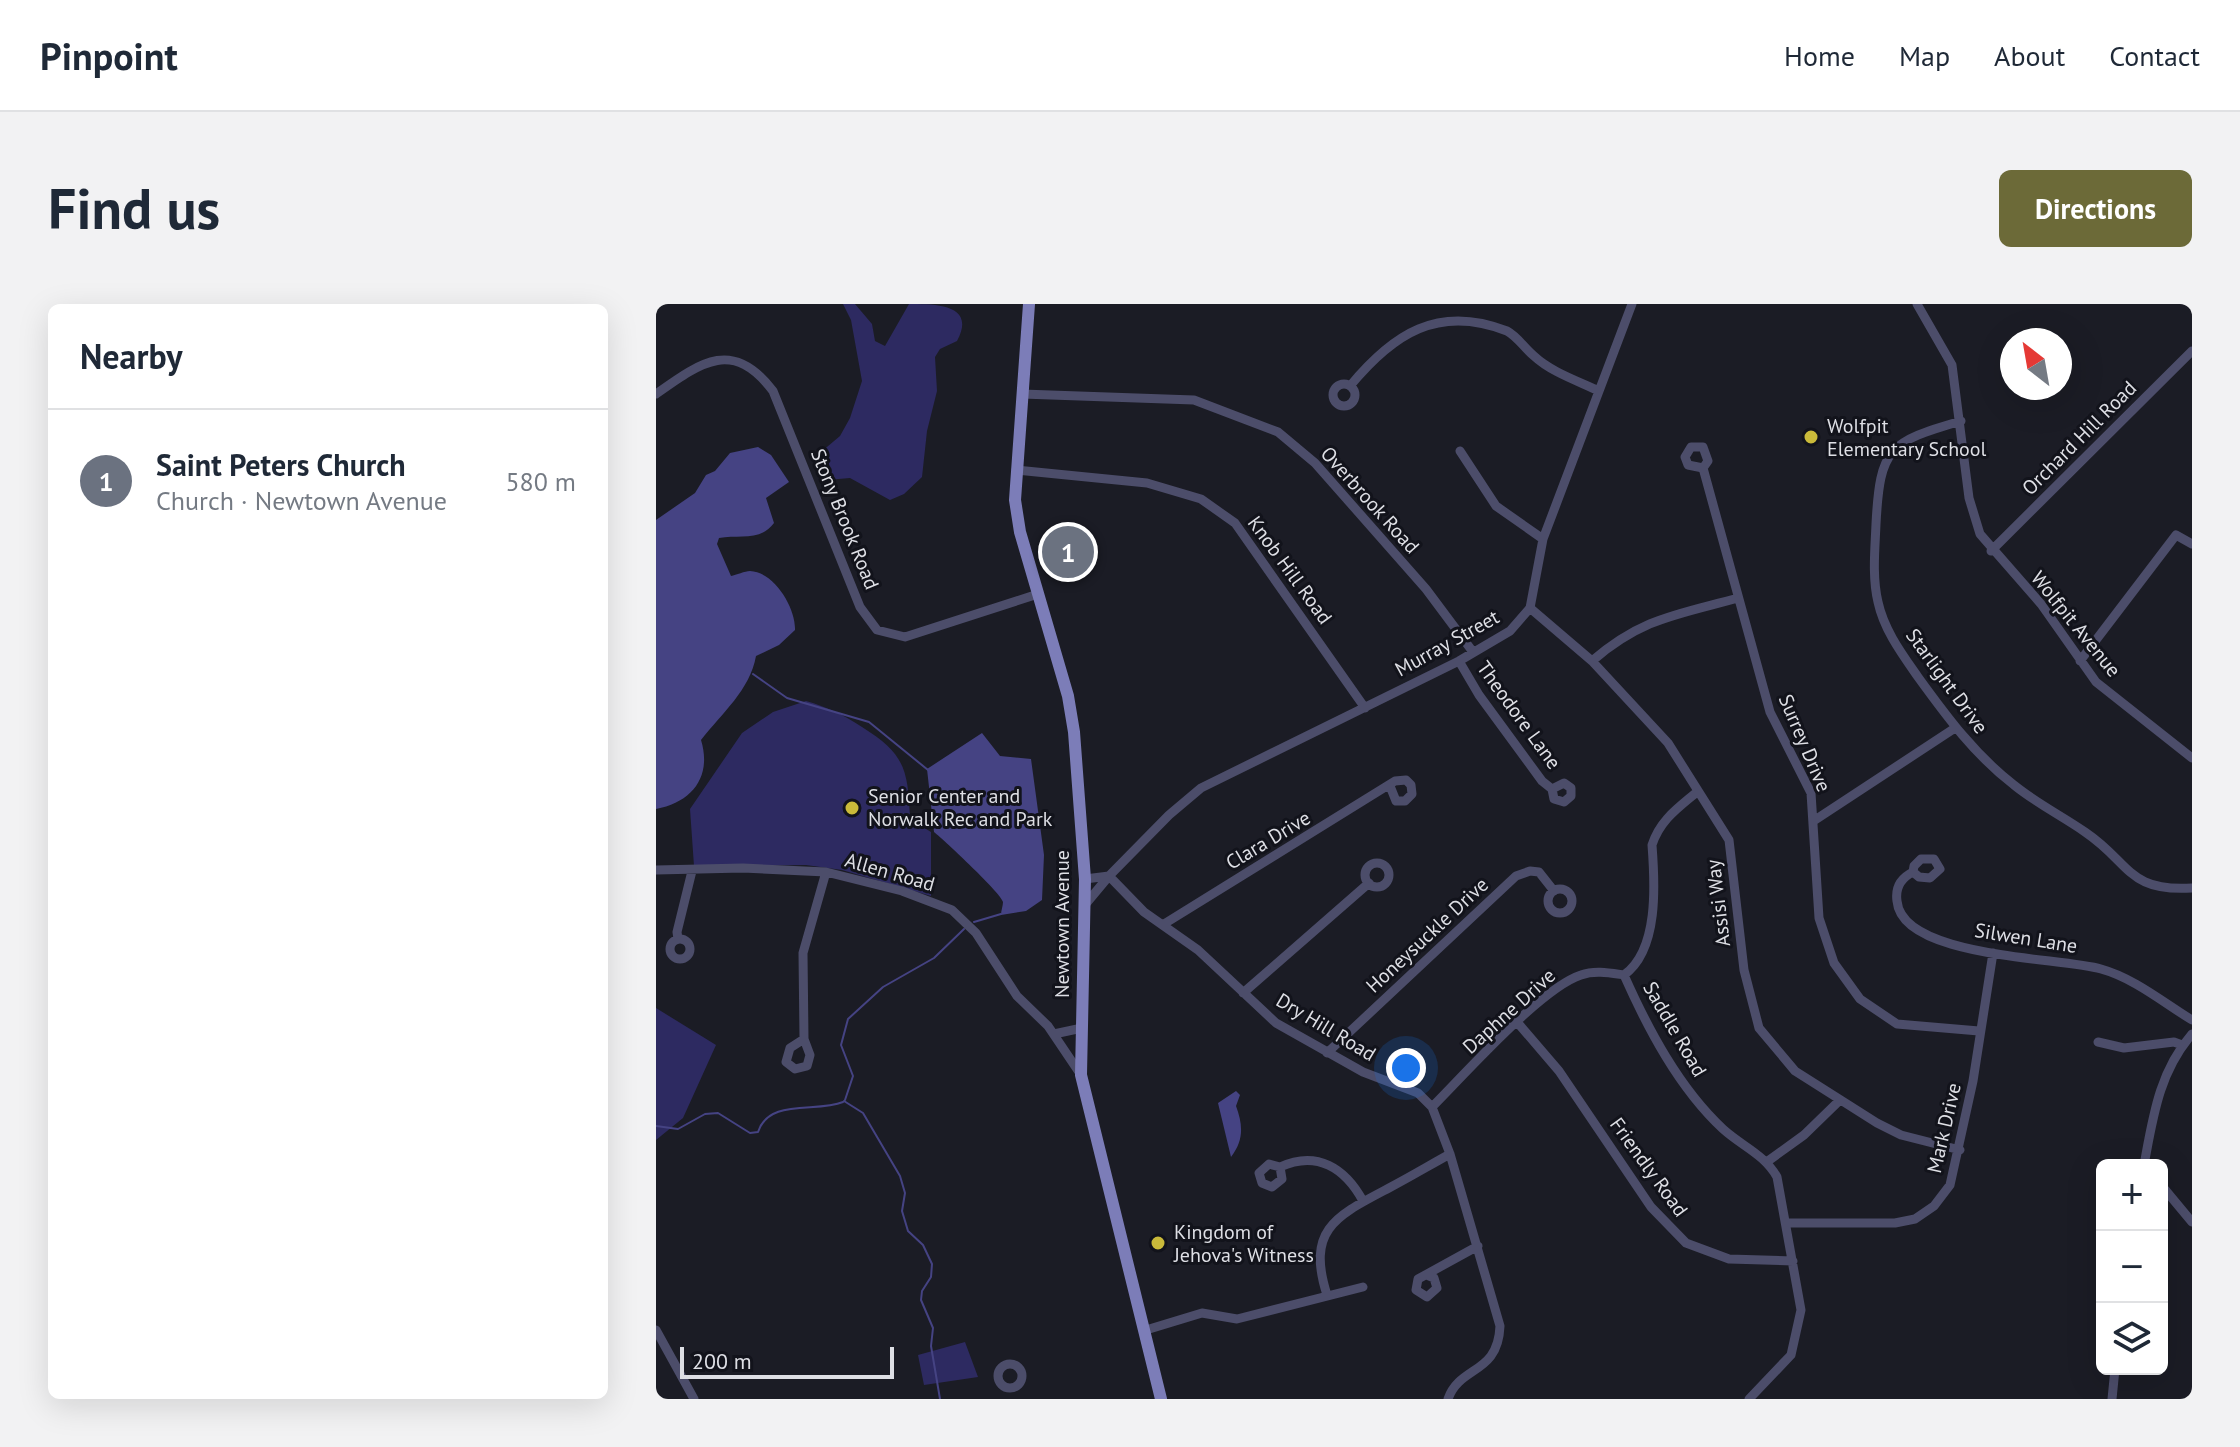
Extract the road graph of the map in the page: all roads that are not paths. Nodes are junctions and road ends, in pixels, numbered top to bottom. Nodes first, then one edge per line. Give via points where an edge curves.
1 (1029, 304) edge
2 (1632, 304) edge
3 (1917, 304) edge
4 (2192, 351) edge
5 (1350, 386) dead end
6 (1599, 391) junction
7 (656, 394) edge
8 (1022, 394) junction
9 (1961, 421) junction
10 (1460, 451) dead end
11 (1703, 468) dead end
12 (1016, 470) junction
13 (1543, 539) junction
14 (2192, 544) edge
15 (1991, 551) junction
16 (1038, 594) junction
17 (1738, 598) junction
18 (1530, 608) junction
19 (1473, 652) junction
20 (1459, 661) junction
21 (1592, 661) junction
22 (2080, 661) junction
23 (1365, 708) junction
24 (1955, 728) junction
25 (2192, 758) edge
26 (1390, 786) dead end
27 (1552, 789) dead end
28 (1697, 792) junction
29 (1815, 820) junction
30 (656, 870) edge
31 (692, 871) junction
32 (826, 872) junction
33 (1913, 872) dead end
34 (1109, 876) junction
35 (1085, 879) junction
36 (1369, 883) dead end
37 (2192, 888) edge
38 (1554, 891) dead end
39 (1084, 906) junction
40 (1164, 924) junction
41 (678, 939) dead end
42 (1993, 953) junction
43 (1624, 975) junction
44 (1243, 993) junction
45 (2192, 1020) edge
46 (1517, 1022) junction
47 (1082, 1028) junction
48 (1979, 1031) junction
49 (1054, 1034) junction
50 (2192, 1034) edge
51 (804, 1039) dead end
52 (2098, 1042) dead end
53 (2182, 1045) junction
54 (1327, 1053) junction
55 (1081, 1075) junction
56 (1840, 1100) junction
57 (1432, 1107) junction
58 (1960, 1150) junction
59 (1450, 1154) junction
60 (2145, 1159) edge
61 (1768, 1161) junction
62 (1280, 1167) dead end
63 (2168, 1193) edge
64 (1363, 1201) junction
65 (2192, 1222) edge
66 (1788, 1223) junction
67 (1478, 1246) junction
68 (1793, 1261) junction
69 (1427, 1275) dead end
70 (1363, 1287) dead end
71 (1327, 1295) junction
72 (656, 1330) edge
73 (1146, 1330) junction
74 (2114, 1375) edge
75 (1015, 1388) dead end
76 (694, 1399) edge
77 (1019, 1399) edge
78 (1161, 1399) edge
79 (1448, 1399) edge
80 (1749, 1399) edge
81 (2112, 1399) edge

1 - 8 main road, Newtown Avenue
2 - 6 street
3 - 9 street, Wolfpit Avenue via 1950,361
4 - 15 street, Orchard Hill Road
5 - 6 street via 1396,337 1434,316 1460,316 1508,331 1535,358
6 - 13 street
7 - 16 street, Stony Brook Road via 706,361 743,361 761,374 773,391 860,607 877,630 905,637
8 - 12 main road, Newtown Avenue
8 - 19 street, Overbrook Road via 1194,400 1278,432 1315,463 1426,589
9 - 15 street, Wolfpit Avenue via 1972,513
9 - 24 street, Starlight Drive via 1909,438 1886,459 1879,479 1874,563 1878,603 1892,639
10 - 13 street via 1496,506
11 - 17 street, Surrey Drive
12 - 16 main road, Newtown Avenue via 1016,512
12 - 23 street, Knob Hill Road via 1147,483 1201,499 1235,523
13 - 18 street
14 - 22 street via 2176,535
15 - 22 street, Wolfpit Avenue via 2041,604
16 - 35 main road, Newtown Avenue via 1074,732
17 - 21 street via 1649,622 1622,635
17 - 29 street, Surrey Drive via 1770,712 1811,793
18 - 19 street, Murray Street via 1510,631
18 - 21 street, Assisi Way
19 - 20 street, Murray Street
20 - 23 street, Murray Street
20 - 27 street, Theodore Lane
21 - 28 street, Assisi Way via 1668,743
22 - 25 street, Wolfpit Avenue via 2104,689
23 - 34 street, Murray Street via 1201,788
24 - 29 street
24 - 37 street, Starlight Drive via 2016,787 2088,833 2133,877 2154,887
26 - 40 street, Clara Drive
28 - 43 street, Saddle Road via 1661,823 1655,835 1649,931 1634,968
28 - 56 street, Assisi Way via 1729,840 1744,970 1759,1028 1795,1071
29 - 48 street, Surrey Drive via 1819,918 1844,980 1860,999 1897,1024
30 - 31 street, Allen Road
31 - 32 street, Allen Road
31 - 41 street
32 - 49 street, Allen Road via 952,910 976,933 1017,996
32 - 51 street via 803,953
33 - 42 street, Silwen Lane via 1896,891 1901,917 1931,937
34 - 35 street
34 - 39 street, Murray Street
34 - 40 street, Dry Hill Road via 1144,912
35 - 39 main road, Newtown Avenue
36 - 44 street
38 - 54 street, Honeysuckle Drive via 1539,872 1516,876
39 - 47 main road, Newtown Avenue
40 - 44 street, Dry Hill Road
42 - 45 street, Silwen Lane via 2102,969
42 - 48 street, Mark Drive
43 - 46 street, Daphne Drive via 1581,974
43 - 61 street, Saddle Road via 1680,1079 1724,1129
44 - 54 street, Dry Hill Road via 1276,1023
46 - 57 street, Daphne Drive
46 - 68 street, Friendly Road via 1559,1071 1651,1207 1686,1243 1729,1259
47 - 49 street
47 - 55 main road, Newtown Avenue
48 - 58 street, Mark Drive
49 - 55 street, Allen Road
50 - 53 street
52 - 53 street via 2124,1048
53 - 60 street via 2159,1092
54 - 57 street, Dry Hill Road via 1418,1093
55 - 73 main road, Newtown Avenue
56 - 58 street, Assisi Way via 1901,1135
56 - 61 street
57 - 59 street
58 - 66 street, Mark Drive via 1950,1185 1915,1219
59 - 64 street
59 - 67 street
61 - 66 street
62 - 64 street via 1304,1159 1326,1163 1345,1173
63 - 65 street
64 - 71 street via 1324,1234 1318,1267
66 - 68 street
67 - 69 street
67 - 79 street via 1500,1326 1499,1344 1492,1358 1460,1382
68 - 80 street via 1801,1310 1791,1355
70 - 71 street
71 - 73 street via 1237,1319 1202,1313
72 - 76 street
73 - 78 main road, Newtown Avenue
74 - 81 street
75 - 77 street

